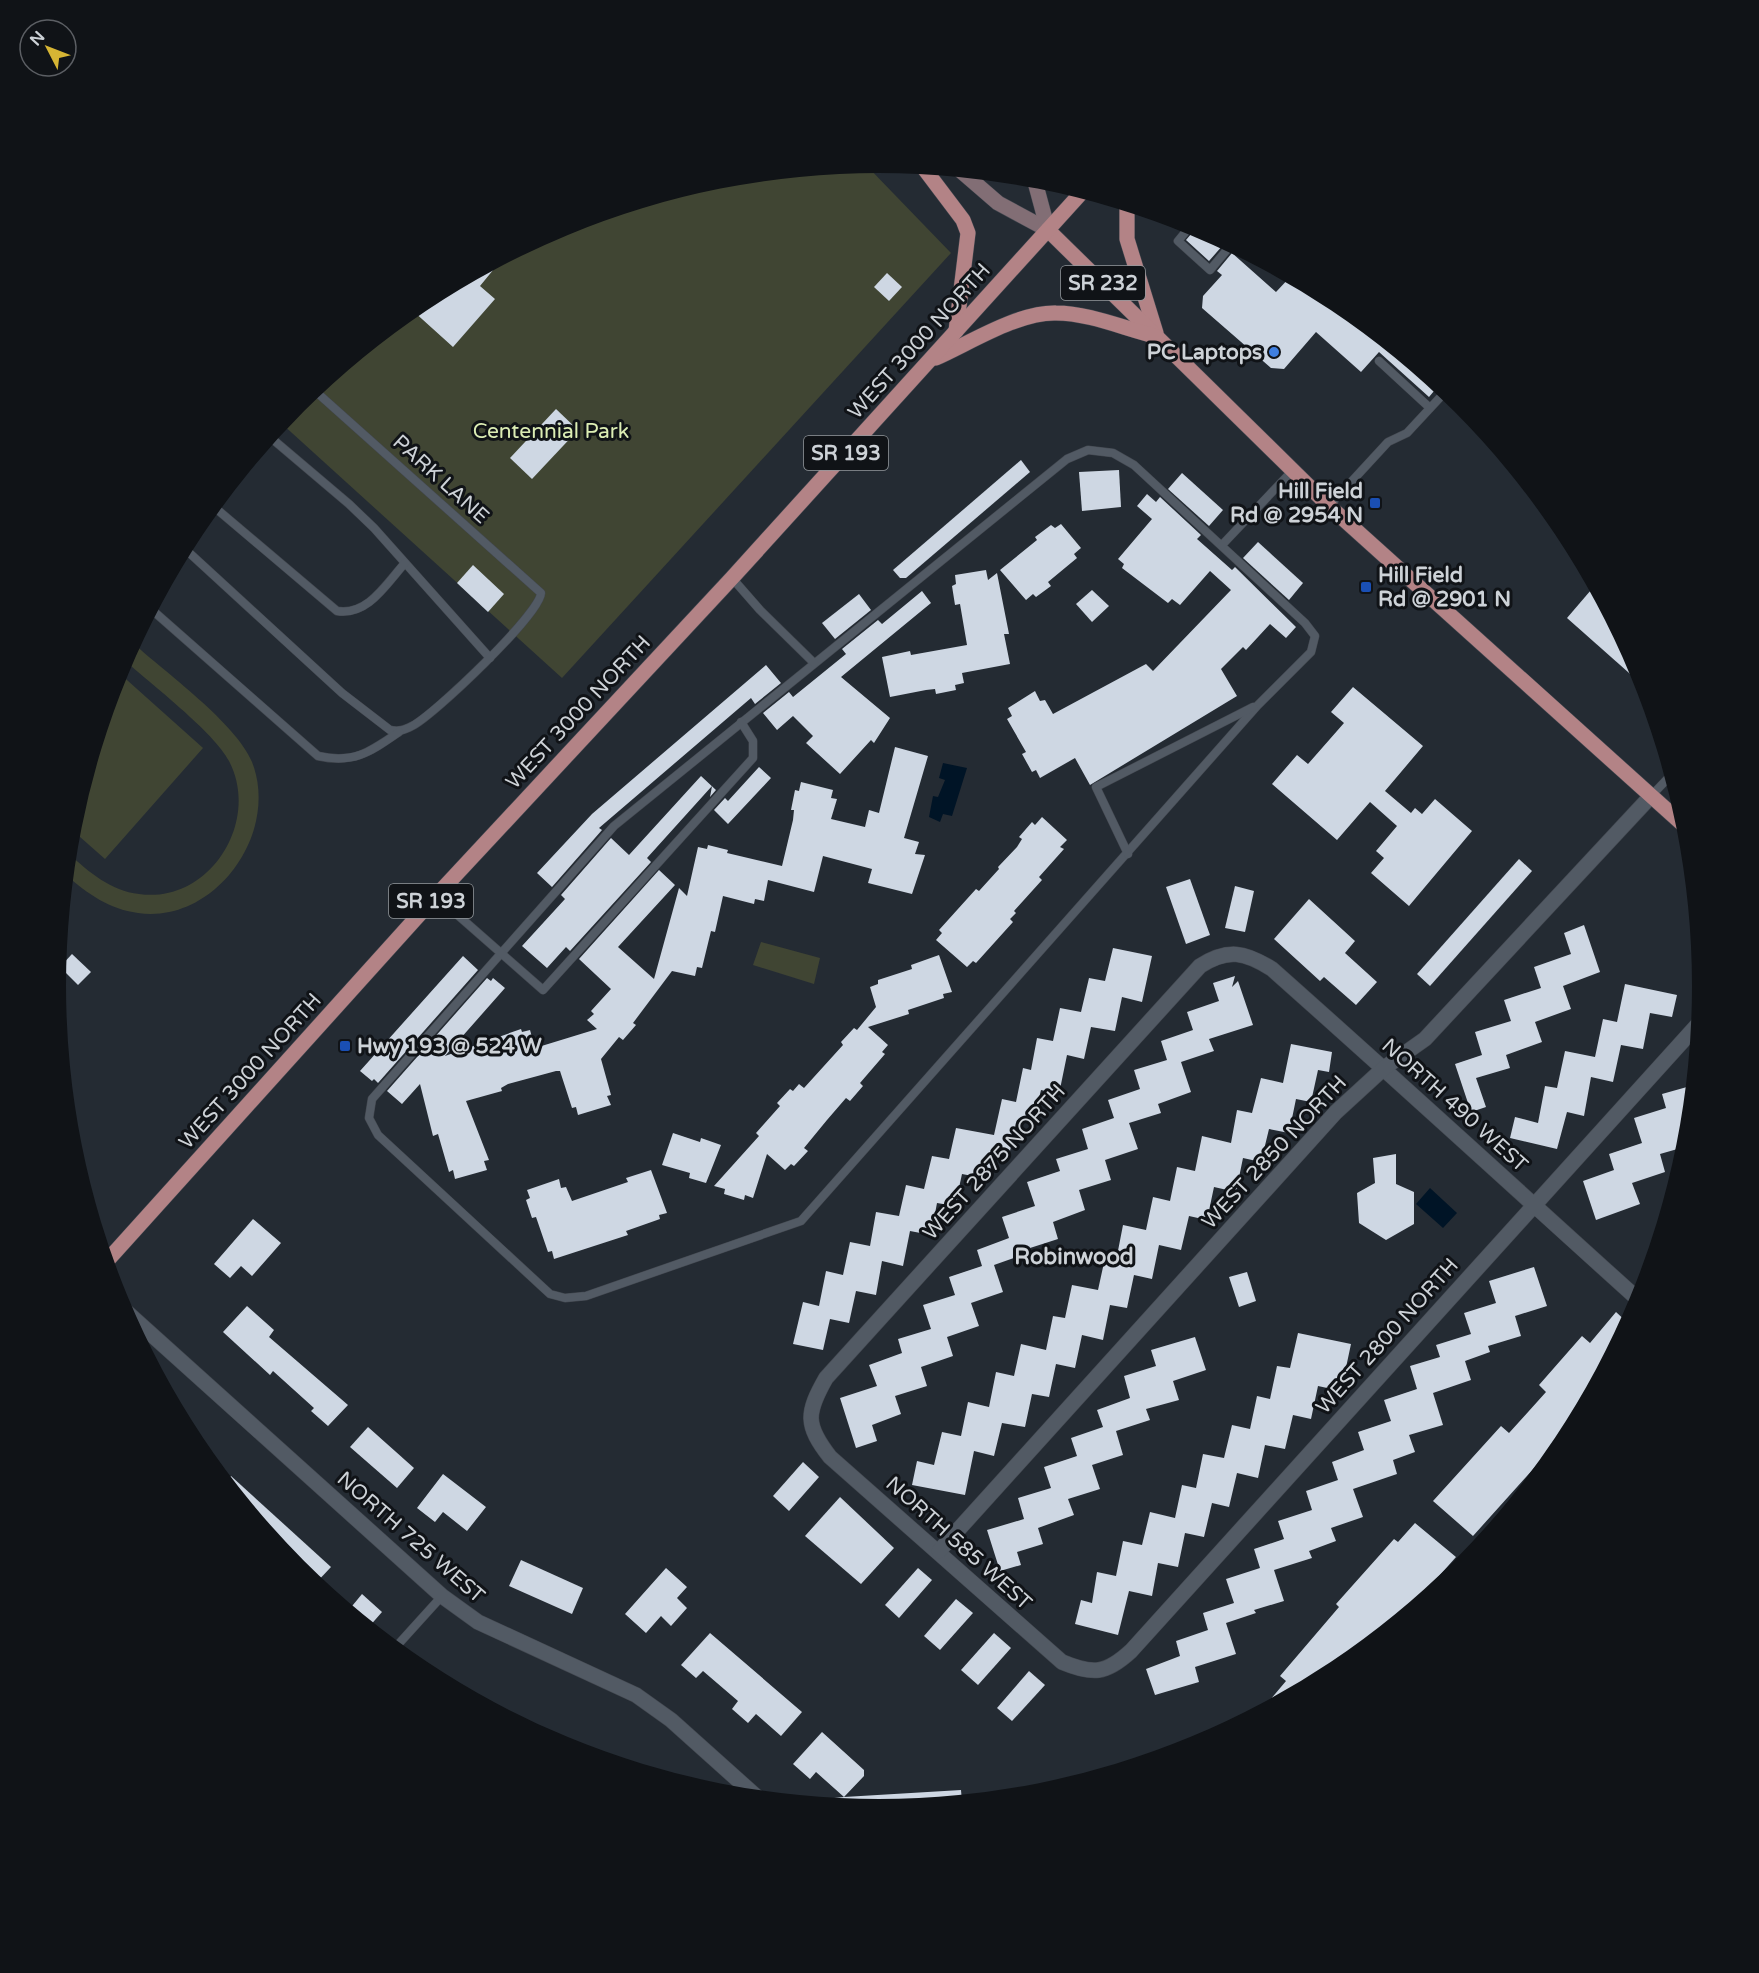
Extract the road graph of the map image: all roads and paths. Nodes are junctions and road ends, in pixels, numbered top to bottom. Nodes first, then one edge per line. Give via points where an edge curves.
1 (929, 175) edge
2 (970, 178) edge
3 (1037, 189) edge
4 (1077, 198) edge
5 (1127, 212) edge
6 (1048, 230) junction
7 (1185, 233) edge
8 (1226, 251) edge
9 (956, 332) junction
10 (1156, 336) junction
11 (931, 361) junction
12 (1379, 361) dead end
13 (320, 396) edge
14 (1440, 397) edge
15 (1430, 408) junction
16 (276, 441) edge
17 (1293, 470) junction
18 (1329, 506) junction
19 (220, 512) edge
20 (1222, 545) junction
21 (191, 554) edge
22 (405, 563) junction
23 (732, 578) junction
24 (157, 614) edge
25 (490, 658) junction
26 (814, 663) junction
27 (1257, 706) junction
28 (741, 722) junction
29 (399, 732) junction
30 (1666, 780) edge
31 (1652, 795) junction
32 (1674, 816) edge
33 (1128, 854) junction
34 (436, 896) junction
35 (502, 954) junction
36 (1233, 954) joint
37 (1691, 1031) edge
38 (1383, 1068) junction
39 (1533, 1204) junction
40 (112, 1256) edge
41 (1632, 1294) edge
42 (140, 1324) edge
43 (809, 1421) joint
44 (939, 1551) junction
45 (442, 1596) junction
46 (400, 1643) edge
47 (1100, 1671) joint
48 (748, 1789) edge

1 - 9 main road via 963,220 968,233
2 - 6 main road, SR 232 via 999,203
3 - 6 main road
4 - 6 main road, WEST 3000 NORTH / SR 193
5 - 10 main road via 1127,238
6 - 9 main road, WEST 3000 NORTH / SR 193
6 - 10 main road, SR 232
7 - 8 lane via 1179,240 1210,270
9 - 11 main road, WEST 3000 NORTH / SR 193
10 - 11 main road via 1070,314 1049,313 1018,321
10 - 17 main road, SR 232
11 - 23 main road, WEST 3000 NORTH / SR 193
12 - 15 lane
13 - 25 lane, PARK LANE via 541,597 532,614
14 - 15 lane
15 - 18 lane via 1407,433 1388,442
16 - 22 lane via 350,504
17 - 18 main road, SR 232
17 - 20 lane
18 - 31 main road, SR 232
19 - 22 lane via 337,611 355,611 367,605
20 - 26 lane via 1134,465 1113,453 1088,450 1067,459
20 - 27 lane via 1315,636 1311,652
21 - 29 lane via 342,693 390,730
22 - 25 lane
23 - 26 lane
23 - 34 main road, WEST 3000 NORTH / SR 193
24 - 29 lane via 318,756 339,761 368,754
25 - 29 lane via 415,725
26 - 28 lane
27 - 33 lane
27 - 33 lane via 1096,787
28 - 35 lane via 614,826
28 - 35 lane via 753,741 753,758 543,990
30 - 31 lane
31 - 32 main road, SR 232
31 - 38 street, WEST 2850 NORTH via 1425,1039
33 - 35 lane via 801,1221 586,1296 565,1298 550,1294 378,1135 369,1118 372,1099
34 - 35 lane
34 - 40 main road, WEST 3000 NORTH / SR 193
36 - 38 street, NORTH 490 WEST via 1252,957 1272,969
36 - 43 street, WEST 2875 NORTH via 1214,957 1200,966 826,1378 814,1399
37 - 39 street, WEST 2800 NORTH
38 - 39 street, NORTH 490 WEST
38 - 44 street, WEST 2850 NORTH via 1336,1112
39 - 41 street, NORTH 490 WEST
39 - 47 street, WEST 2800 NORTH via 1131,1651 1116,1665
42 - 45 street, NORTH 725 WEST
43 - 44 street, NORTH 585 WEST via 830,1457
44 - 47 street, NORTH 585 WEST via 1062,1662
45 - 46 lane
45 - 48 street, NORTH 725 WEST via 478,1622 636,1695 671,1720

